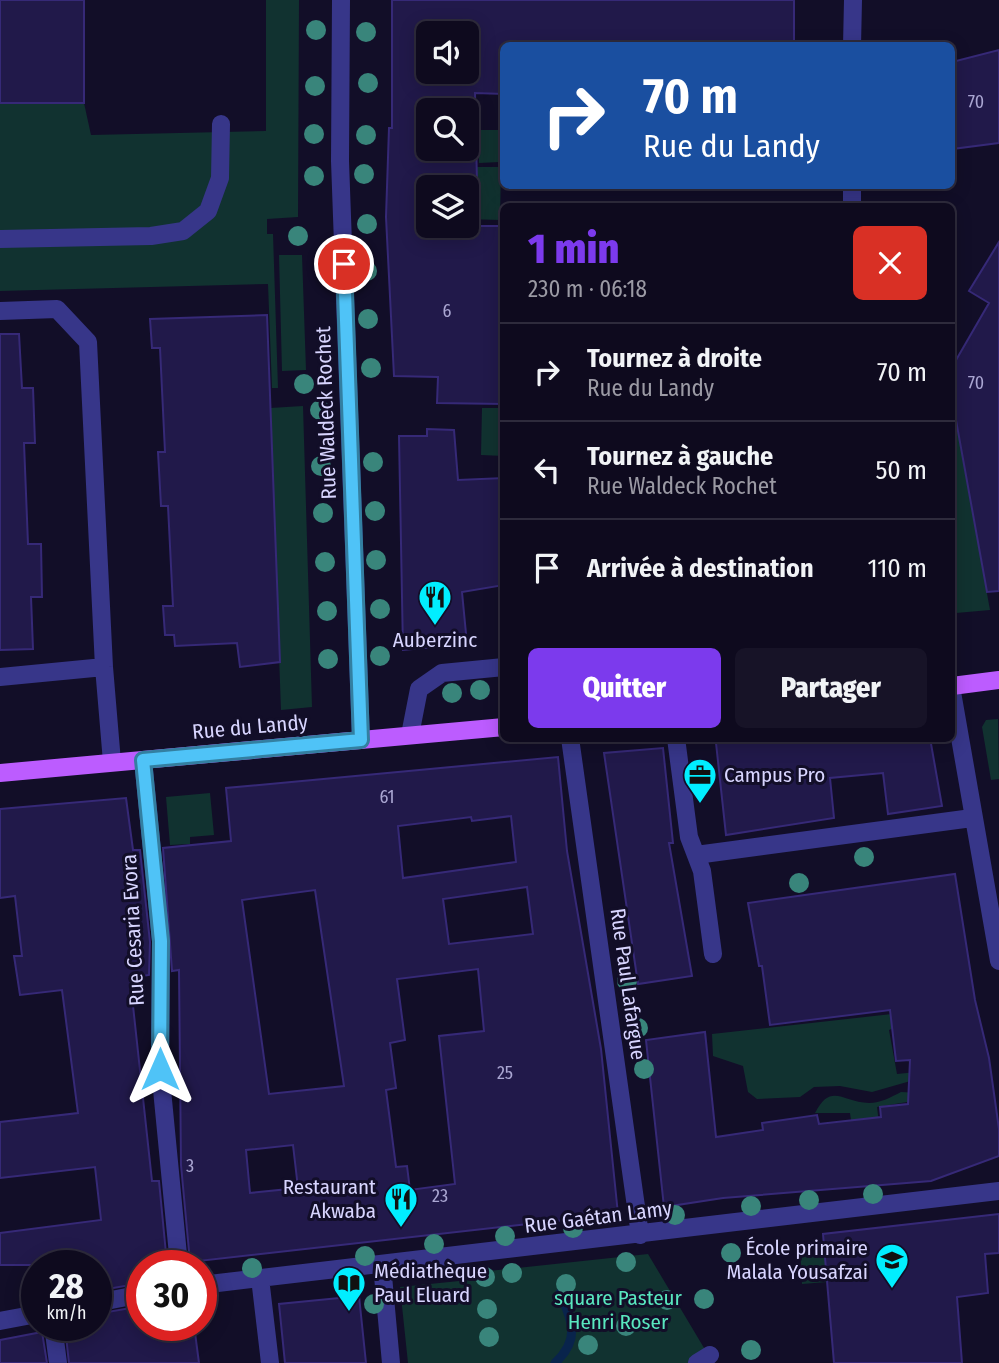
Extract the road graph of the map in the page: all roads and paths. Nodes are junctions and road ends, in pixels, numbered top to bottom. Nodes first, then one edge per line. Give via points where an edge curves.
1 (341, 0) edge
2 (853, 0) edge
3 (852, 42) edge
4 (221, 124) dead end
5 (0, 239) edge
6 (0, 311) edge
7 (104, 667) junction
8 (500, 667) edge
9 (0, 677) edge
10 (999, 680) edge
11 (955, 686) edge
12 (955, 711) edge
13 (500, 726) edge
14 (410, 735) junction
15 (361, 740) junction
16 (571, 742) edge
17 (677, 742) edge
18 (143, 760) junction
19 (112, 762) junction
20 (0, 773) edge
21 (972, 818) junction
22 (696, 855) junction
23 (713, 954) dead end
24 (999, 961) edge
25 (999, 1191) edge
26 (640, 1236) junction
27 (178, 1250) edge
28 (382, 1265) junction
29 (260, 1278) junction
30 (217, 1283) edge
31 (21, 1317) edge
32 (0, 1321) edge
33 (55, 1341) edge
34 (58, 1363) edge
35 (270, 1363) edge
36 (391, 1363) edge

1 - 15 street, Rue Waldeck Rochet via 340,161
2 - 3 street
4 - 5 street via 220,178 208,211 183,230 151,236
6 - 7 street via 57,309 88,342
7 - 9 street
7 - 19 street
8 - 14 street via 442,673 419,689
10 - 11 main road
12 - 21 street
13 - 14 main road, Rue du Landy
14 - 15 main road, Rue du Landy
15 - 18 main road, Rue du Landy
16 - 26 street, Rue Paul Lafargue
17 - 22 street via 689,837
18 - 19 main road, Rue du Landy
18 - 27 street, Rue Cesaria Evora via 161,941 160,1069
19 - 20 main road, Rue du Landy
21 - 22 street
21 - 24 street
22 - 23 street
25 - 26 street, Rue Gaétan Lamy
26 - 28 street, Rue Gaétan Lamy
28 - 29 street, Rue Gaétan Lamy
28 - 36 street
29 - 30 street, Rue Gaétan Lamy
29 - 35 street
31 - 32 street
33 - 34 street

